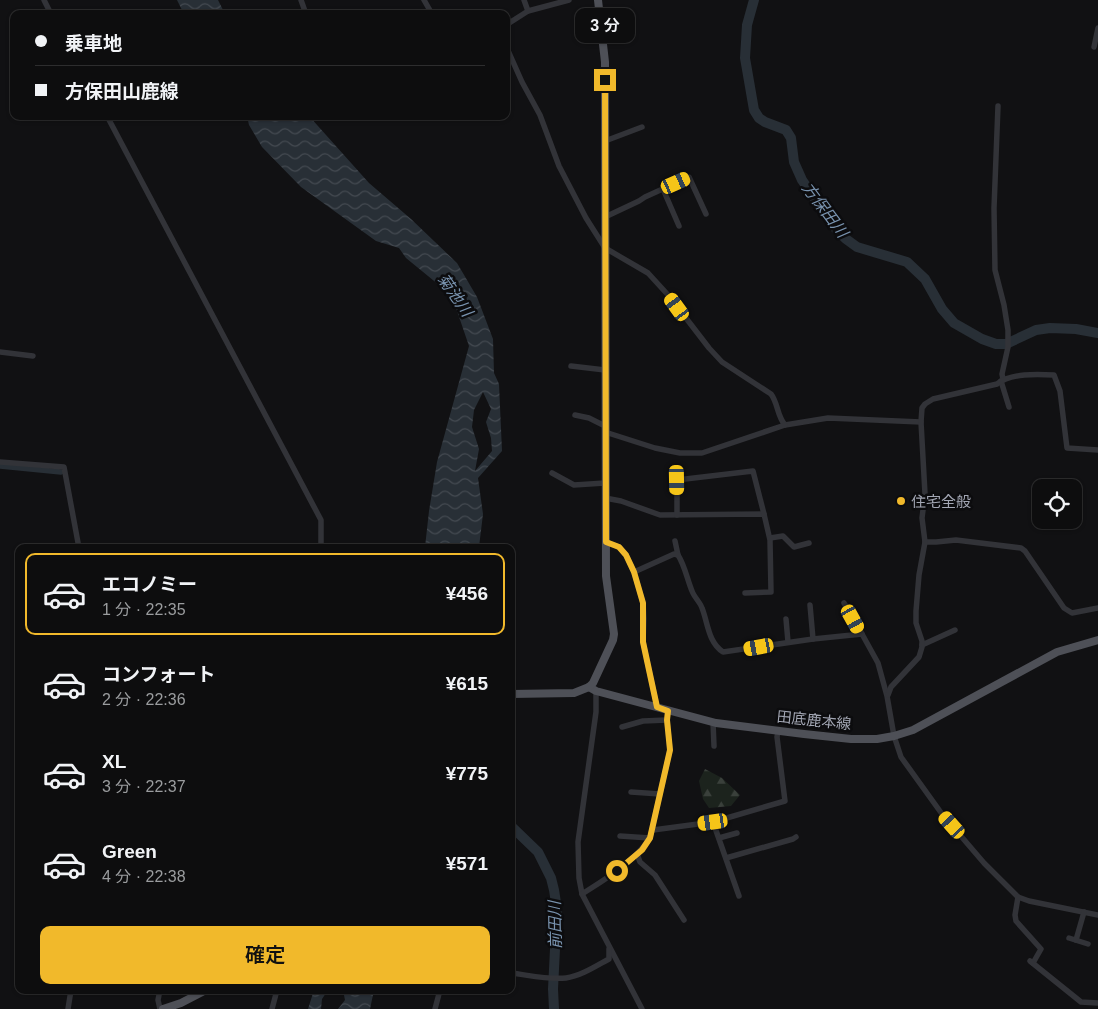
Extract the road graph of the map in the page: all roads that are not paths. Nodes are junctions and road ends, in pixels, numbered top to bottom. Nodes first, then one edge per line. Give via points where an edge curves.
1 (524, 0) edge
2 (569, 0) edge
3 (598, 0) edge
4 (528, 11) junction
5 (510, 22) edge
6 (1098, 28) edge
7 (1094, 47) dead end
8 (510, 55) edge
9 (998, 106) dead end
10 (109, 120) edge
11 (642, 127) dead end
12 (605, 142) junction
13 (663, 189) junction
14 (706, 214) dead end
15 (605, 217) junction
16 (679, 226) dead end
17 (605, 248) junction
18 (0, 352) edge
19 (33, 356) dead end
20 (571, 366) dead end
21 (605, 370) junction
22 (1002, 380) junction
23 (1009, 407) dead end
24 (575, 415) dead end
25 (921, 422) junction
26 (785, 425) junction
27 (605, 429) junction
28 (1098, 450) edge
29 (0, 462) edge
30 (552, 473) dead end
31 (605, 483) junction
32 (605, 498) junction
33 (764, 514) junction
34 (678, 515) junction
35 (770, 538) junction
36 (606, 542) junction
37 (675, 542) dead end
38 (925, 542) junction
39 (809, 543) dead end
40 (78, 544) edge
41 (321, 544) edge
42 (678, 555) junction
43 (634, 572) junction
44 (745, 593) dead end
45 (844, 603) dead end
46 (810, 605) dead end
47 (1098, 608) edge
48 (786, 619) dead end
49 (955, 630) dead end
50 (862, 634) junction
51 (813, 639) junction
52 (1098, 640) edge
53 (788, 642) junction
54 (922, 645) junction
55 (593, 689) junction
56 (515, 694) edge
57 (887, 696) junction
58 (657, 707) junction
59 (668, 711) junction
60 (667, 720) junction
61 (713, 722) junction
62 (622, 727) dead end
63 (778, 731) junction
64 (894, 736) junction
65 (714, 746) dead end
66 (631, 792) dead end
67 (660, 794) junction
68 (713, 822) junction
69 (653, 830) junction
70 (736, 833) dead end
71 (620, 836) dead end
72 (796, 837) dead end
73 (650, 838) junction
74 (719, 838) junction
75 (637, 854) junction
76 (726, 858) junction
77 (582, 894) junction
78 (739, 896) dead end
79 (1018, 897) junction
80 (1084, 912) junction
81 (1098, 915) edge
82 (684, 920) dead end
83 (1069, 938) dead end
84 (1076, 940) junction
85 (1088, 944) dead end
86 (609, 947) junction
87 (515, 973) edge
88 (70, 994) edge
89 (159, 994) edge
90 (199, 994) edge
91 (276, 994) edge
92 (439, 994) edge
93 (1098, 1003) edge
94 (68, 1009) edge
95 (162, 1009) edge
96 (272, 1009) edge
97 (435, 1009) edge
98 (642, 1009) edge

1 - 4 street
2 - 4 street
3 - 12 main road via 605,62
4 - 5 street
6 - 7 street
8 - 17 street via 541,117 559,166
9 - 22 street via 995,270 1008,330
10 - 41 street via 321,520
11 - 12 street
12 - 15 main road
13 - 14 street via 689,177
13 - 15 street
13 - 16 street
15 - 17 main road
17 - 21 main road
17 - 26 street via 648,273 722,362 771,394
18 - 19 street
20 - 21 street
21 - 27 main road
22 - 23 street
22 - 25 street via 927,402 922,408
22 - 28 street via 1054,375 1062,403 1067,448
24 - 27 street via 589,418
25 - 26 street via 828,418
25 - 38 street via 926,494 922,518
26 - 27 street via 702,453 655,448
27 - 31 main road
29 - 40 street via 64,467
30 - 31 street via 574,485
31 - 32 main road
32 - 34 street via 660,516
32 - 36 main road
33 - 34 street
33 - 34 street via 753,471 677,480
33 - 35 street
35 - 39 street via 783,536 794,547
35 - 44 street via 771,592
36 - 43 street via 619,547
36 - 55 main road via 606,576 614,634
37 - 42 street
38 - 47 street via 956,540 1021,548 1064,608 1072,612
38 - 54 street via 916,610
42 - 43 street
42 - 53 street via 717,648 729,652
43 - 58 street via 643,603 643,642
45 - 50 street
46 - 51 street
48 - 53 street
49 - 54 street
50 - 51 street
50 - 57 street via 878,663
51 - 53 street
52 - 64 main road, 田底鹿本線 via 1057,652 926,723
54 - 57 street via 919,657 891,687
55 - 56 main road, 田底鹿本線 via 574,693
55 - 58 main road, 田底鹿本線
55 - 77 street via 596,712 578,842
57 - 64 street
58 - 59 main road, 田底鹿本線
59 - 60 street
59 - 61 main road, 田底鹿本線
60 - 62 street via 643,721
60 - 67 street via 670,750
61 - 63 main road, 田底鹿本線
61 - 65 street
63 - 64 main road, 田底鹿本線 via 851,739
63 - 68 street via 785,801
64 - 79 street via 901,757 942,814
66 - 67 street
67 - 69 street
68 - 69 street
68 - 74 street
69 - 73 street
70 - 74 street
71 - 73 street
72 - 76 street
73 - 75 street
74 - 76 street
75 - 77 street via 609,878
75 - 82 street
76 - 78 street
77 - 86 street
79 - 80 street
79 - 93 street via 1016,921 1041,949 1031,962 1081,1002
80 - 81 street
80 - 84 street
83 - 84 street
84 - 85 street
86 - 87 street via 609,959 568,978
86 - 98 street
88 - 94 street
89 - 95 street
90 - 95 main road
91 - 96 street
92 - 97 street

